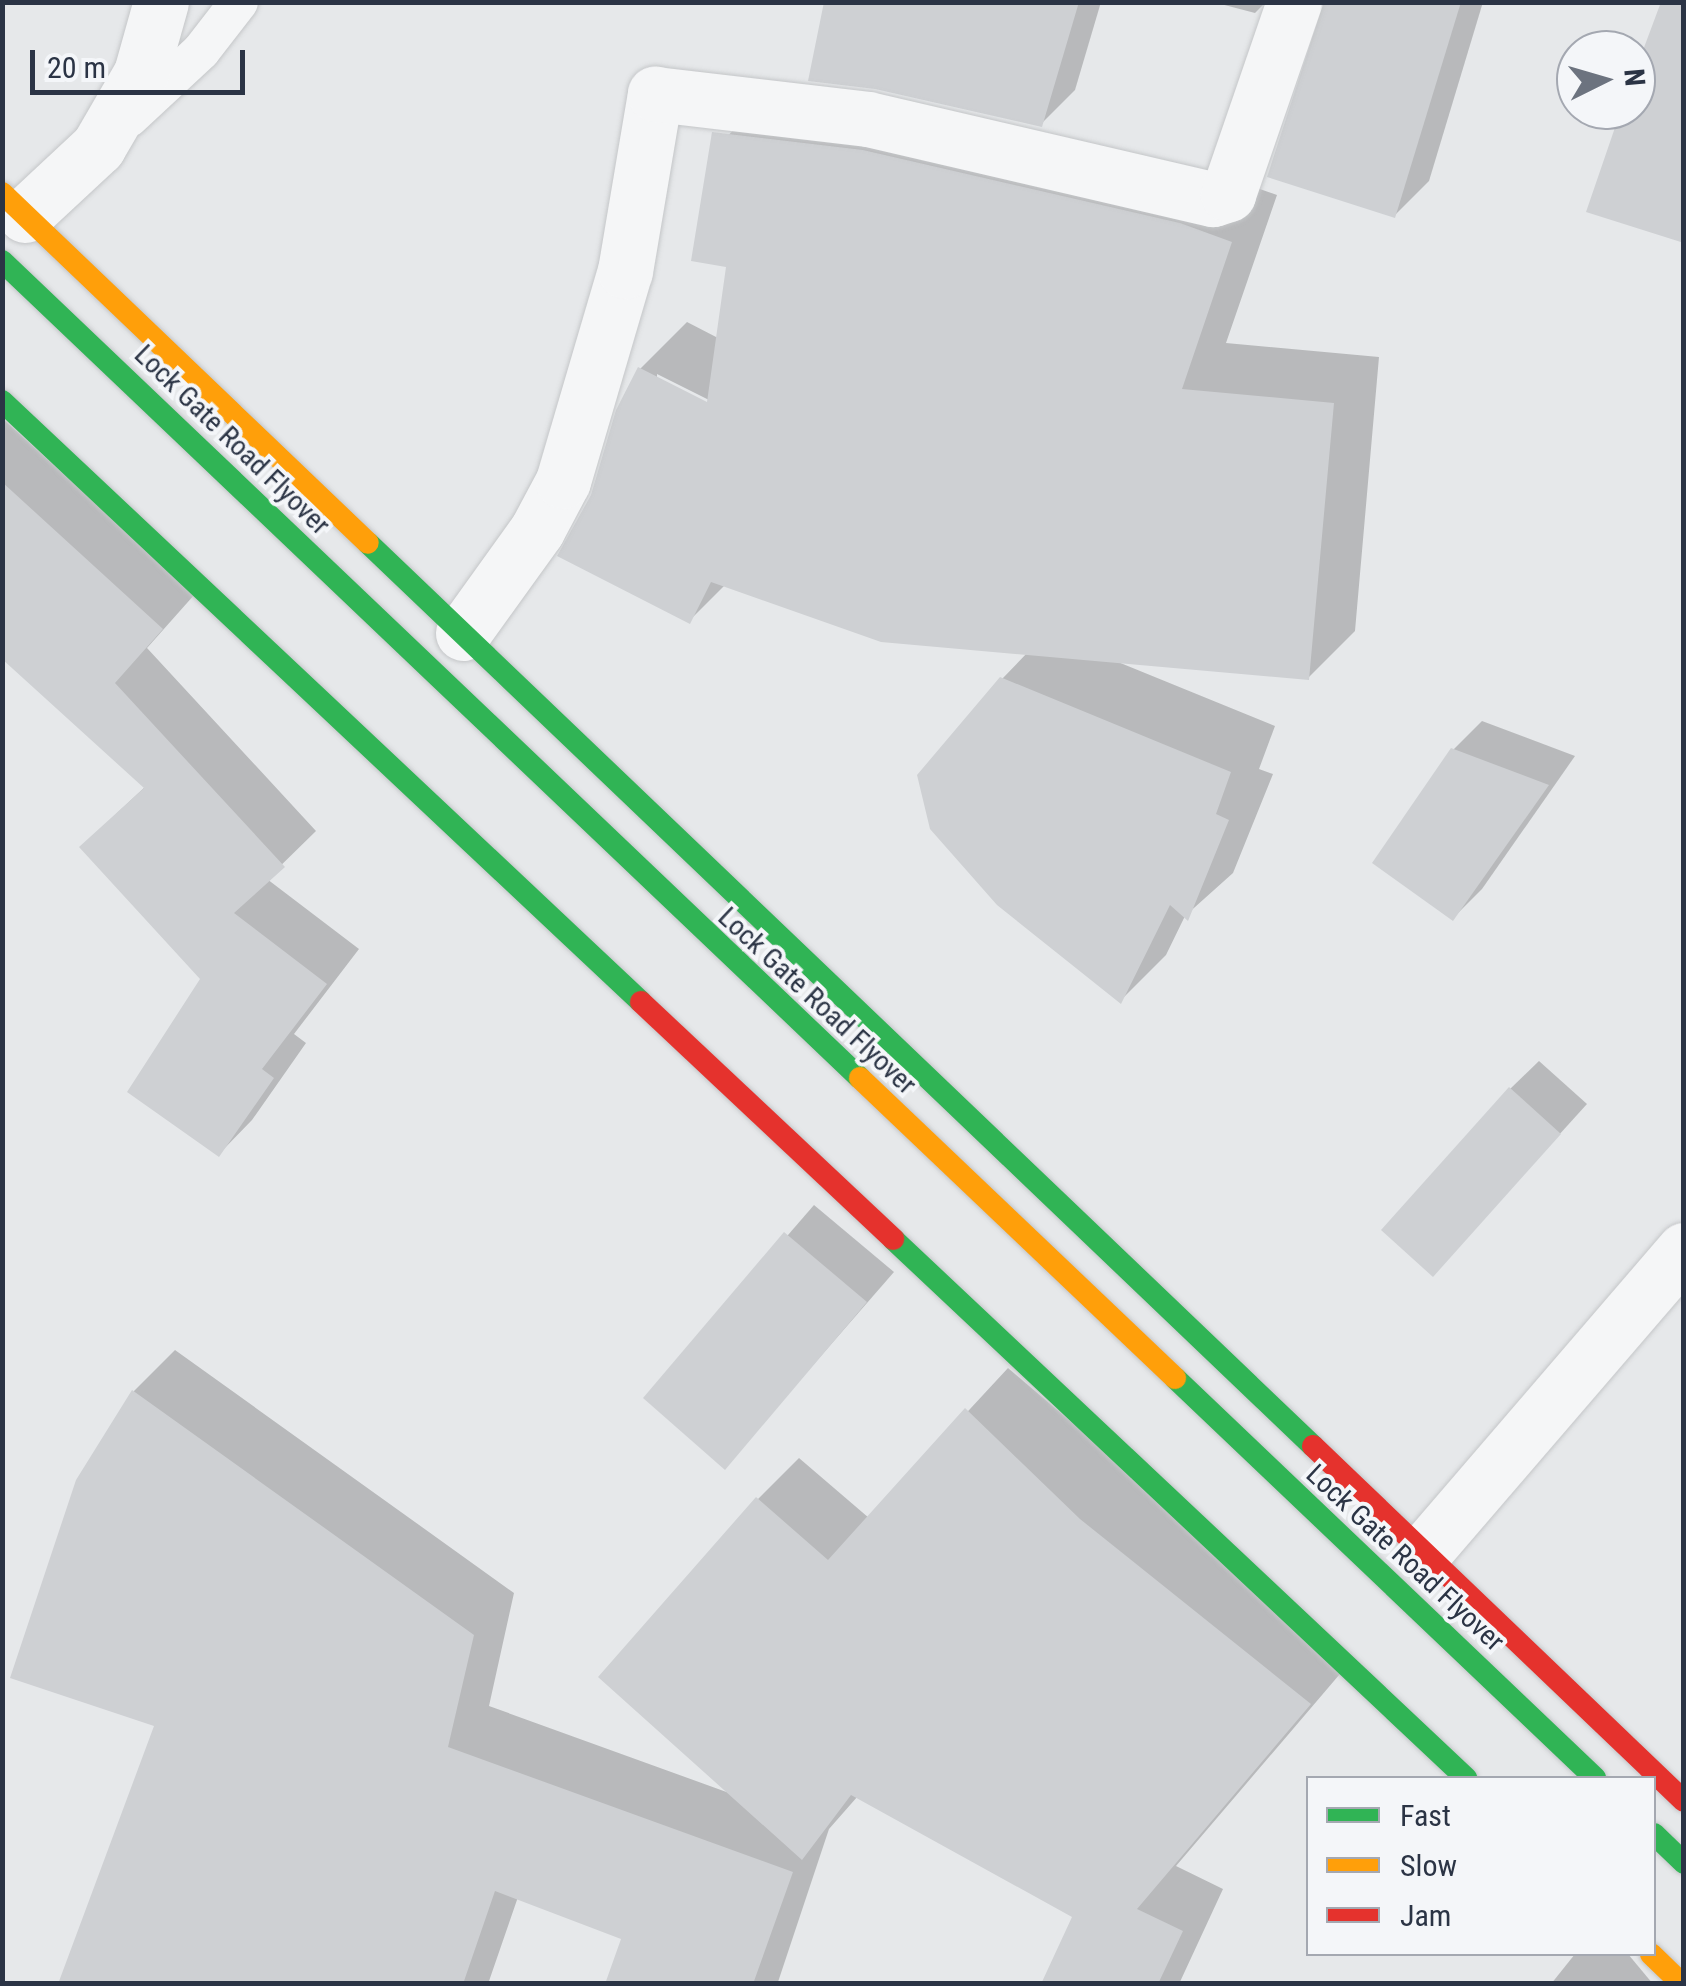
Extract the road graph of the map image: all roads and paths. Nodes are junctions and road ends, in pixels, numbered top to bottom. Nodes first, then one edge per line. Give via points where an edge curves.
1 (161, 2) edge
2 (238, 2) edge
3 (1294, 2) edge
4 (98, 147) junction
5 (10, 223) edge
6 (2, 402) edge
7 (463, 634) junction
8 (1684, 1250) edge
9 (1425, 1551) junction
10 (1464, 1776) edge
11 (1592, 1776) edge
12 (1684, 1801) edge
13 (1656, 1836) edge
14 (1684, 1863) edge
15 (1653, 1956) edge
16 (1682, 1984) edge

1 - 4 street via 141,73
2 - 4 lane via 201,51
3 - 7 street via 1228,194 1213,199 868,119 655,94 625,270 563,482 538,530
4 - 5 street
5 - 7 street
5 - 11 street, Lock Gate Road Flyover
6 - 10 street
7 - 9 street
8 - 9 street
9 - 12 street
13 - 14 street
15 - 16 street

